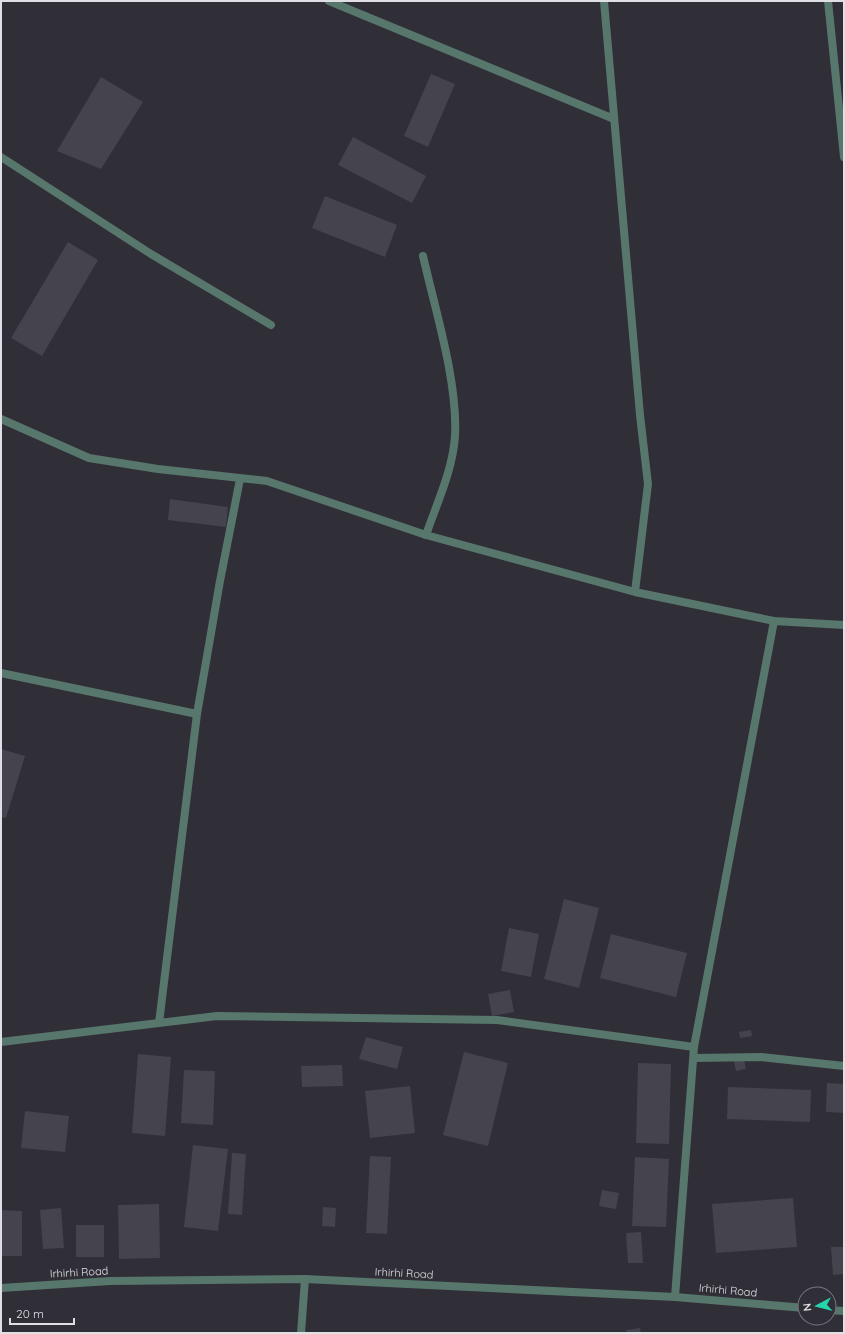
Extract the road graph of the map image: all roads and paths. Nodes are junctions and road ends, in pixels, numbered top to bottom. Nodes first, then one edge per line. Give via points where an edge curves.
1 (328, 1) edge
2 (604, 1) edge
3 (828, 1) edge
4 (614, 119) junction
5 (1, 157) edge
6 (844, 157) edge
7 (424, 256) dead end
8 (271, 325) dead end
9 (1, 419) edge
10 (240, 479) junction
11 (426, 535) junction
12 (635, 592) junction
13 (774, 621) junction
14 (844, 625) edge
15 (1, 673) edge
16 (197, 714) junction
17 (159, 1023) junction
18 (1, 1042) edge
19 (694, 1047) junction
20 (694, 1058) junction
21 (844, 1066) edge
22 (304, 1279) junction
23 (1, 1288) edge
24 (674, 1297) junction
25 (797, 1307) edge
26 (301, 1333) edge

1 - 4 street
2 - 4 street
3 - 6 street
4 - 12 street via 648,484
5 - 8 street via 151,254
7 - 11 street via 449,370 455,436 450,466
9 - 10 street via 89,458
10 - 11 street via 267,481
10 - 16 street
11 - 12 street
12 - 13 street
13 - 14 street
13 - 19 street
15 - 16 street
16 - 17 street
17 - 18 street
17 - 19 street via 217,1016 497,1020
19 - 20 street
20 - 21 street via 761,1057
20 - 24 street
22 - 23 street, Irhirhi Road via 110,1281
22 - 24 street, Irhirhi Road
22 - 26 street
24 - 25 street, Irhirhi Road

